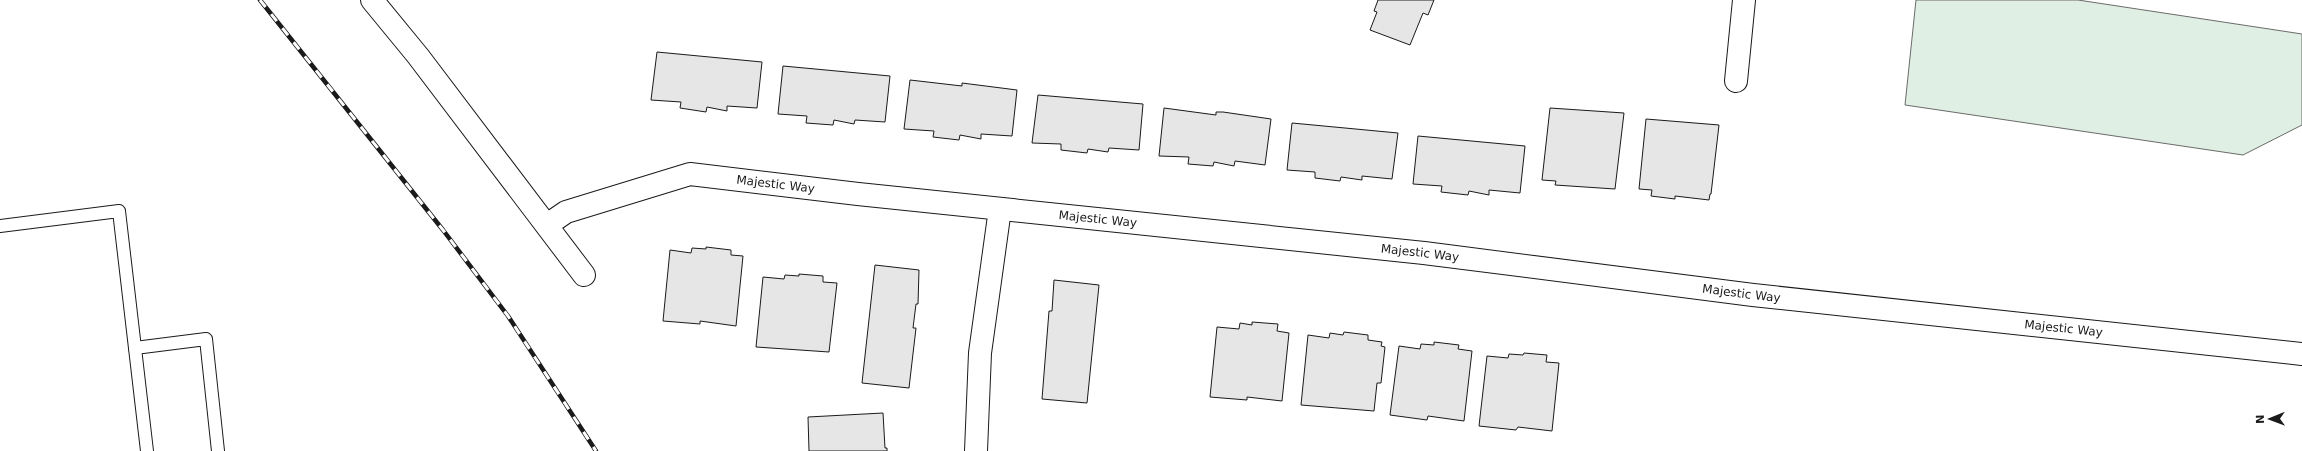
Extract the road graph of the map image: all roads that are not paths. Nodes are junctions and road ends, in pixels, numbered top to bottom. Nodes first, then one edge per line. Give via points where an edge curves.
1 (372, 0) edge
2 (1744, 0) edge
3 (1736, 81) dead end
4 (1000, 209) junction
5 (547, 225) junction
6 (0, 226) edge
7 (584, 276) dead end
8 (135, 348) junction
9 (2302, 354) edge
10 (147, 451) edge
11 (218, 451) edge
12 (976, 451) edge

1 - 5 street
2 - 3 street
4 - 5 street, Majestic Way via 690,174 566,212
4 - 9 street, Majestic Way via 1424,253 1753,295
4 - 12 street via 980,353
5 - 7 street
6 - 8 lane via 119,211
8 - 10 lane
8 - 11 lane via 206,339

